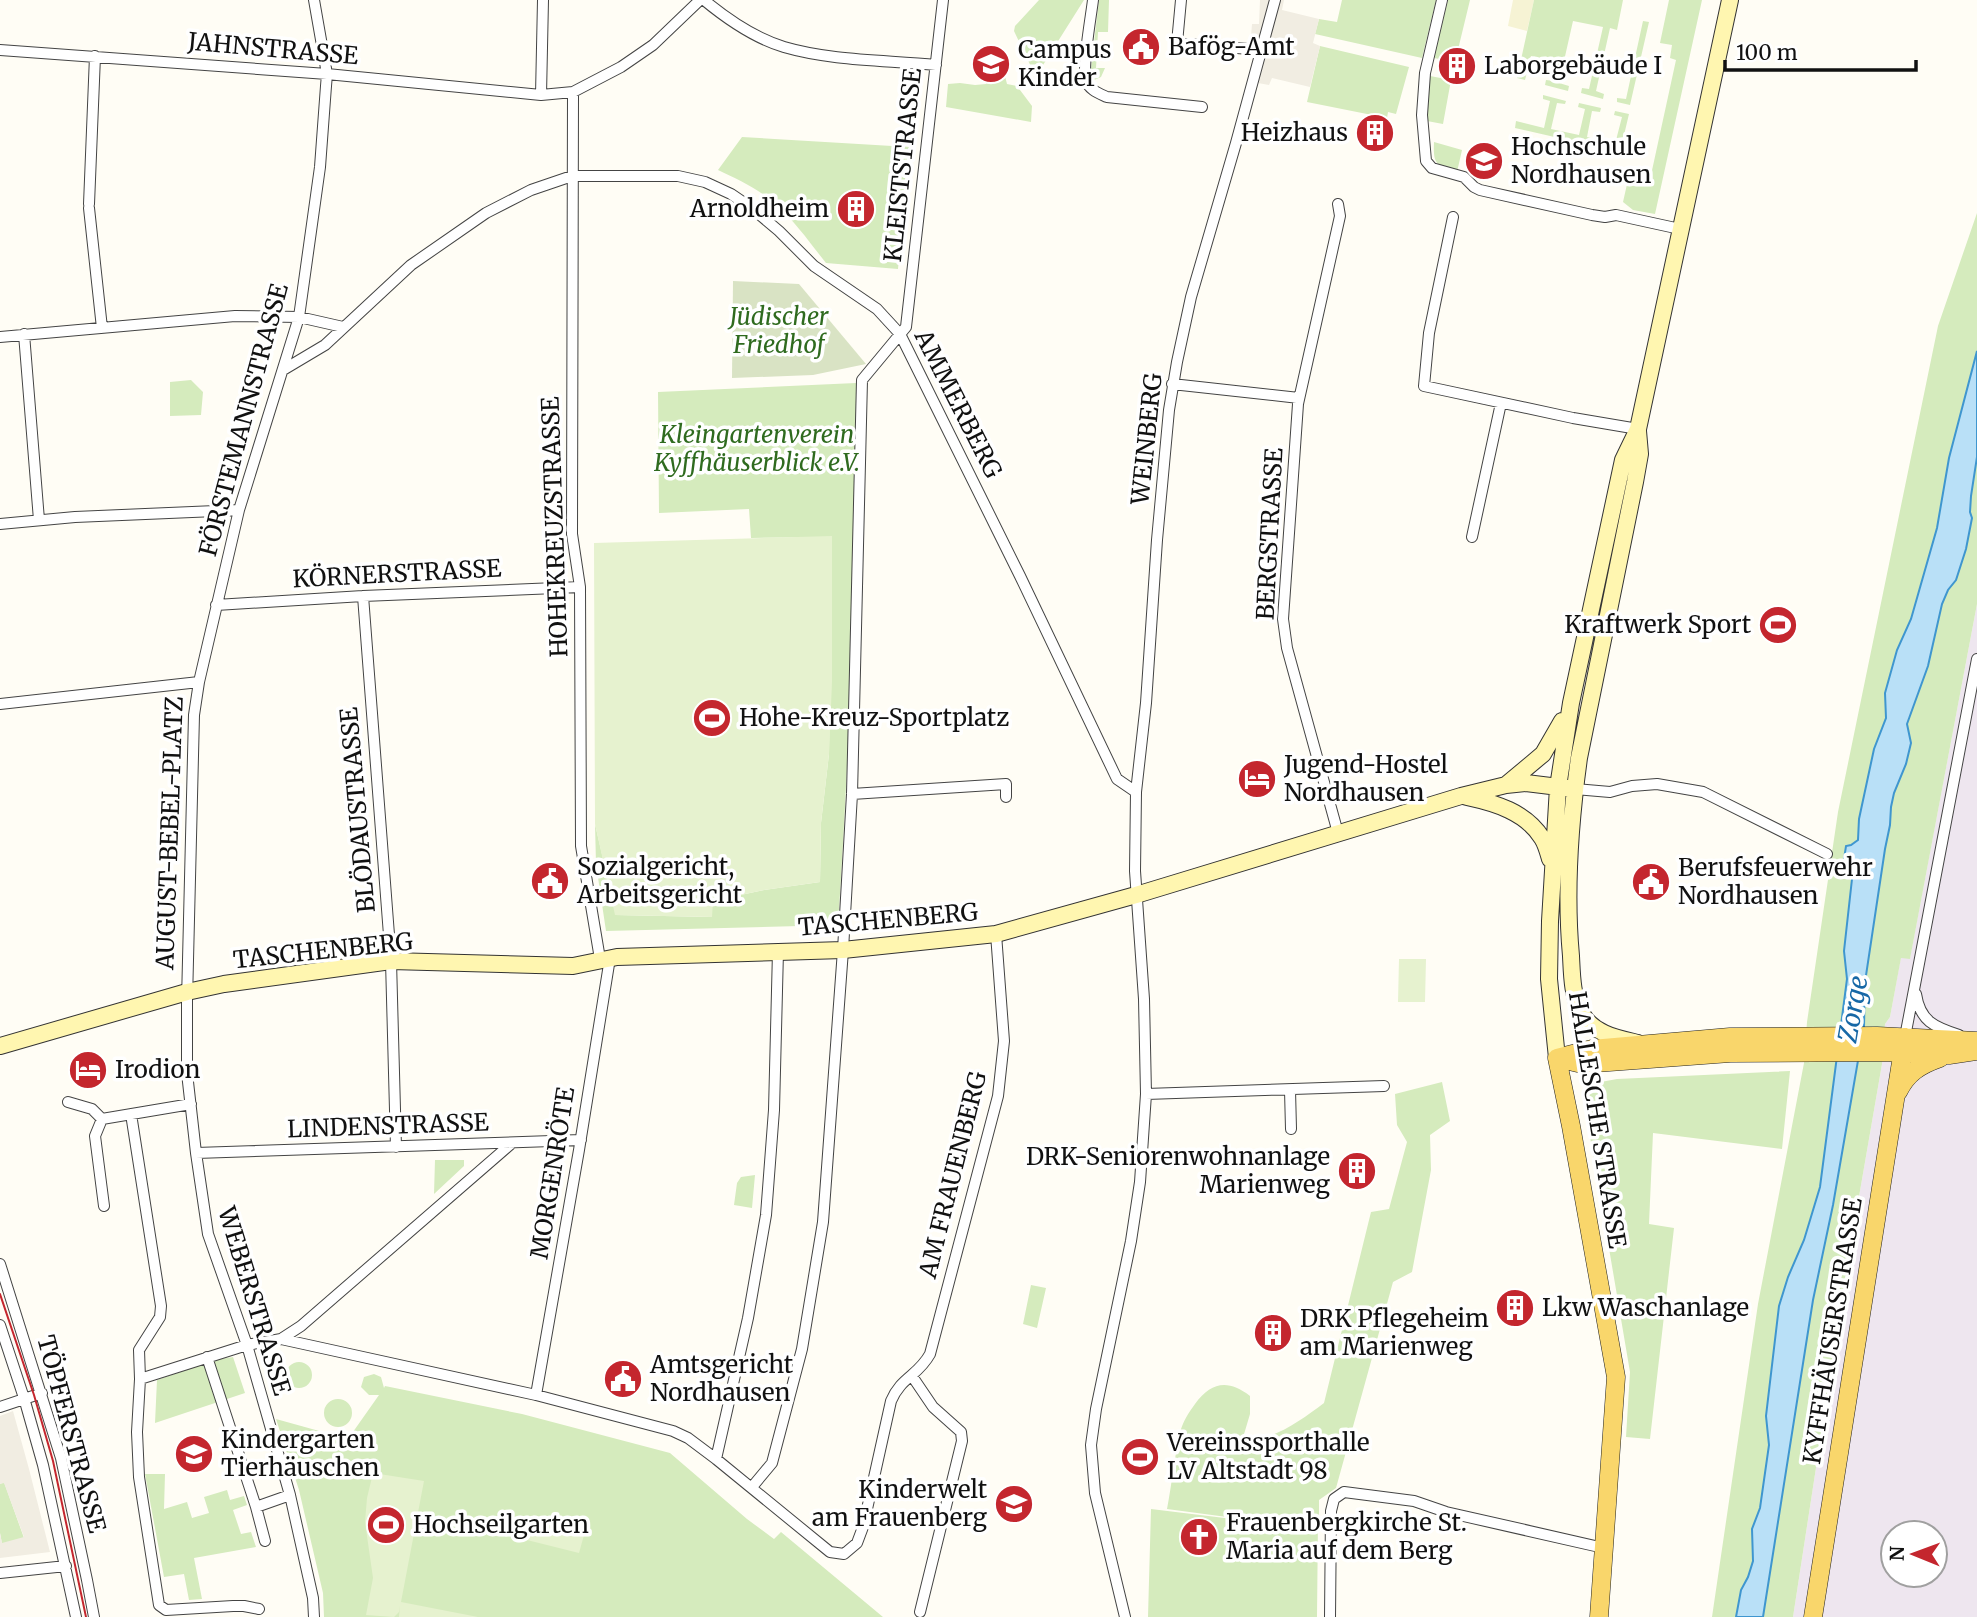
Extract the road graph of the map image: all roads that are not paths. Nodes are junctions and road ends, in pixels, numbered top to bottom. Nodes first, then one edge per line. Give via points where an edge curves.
1 (314, 0) edge
2 (543, 0) edge
3 (702, 0) edge
4 (943, 0) edge
5 (1094, 0) edge
6 (1181, 0) edge
7 (1275, 0) edge
8 (1442, 0) edge
9 (1730, 0) edge
10 (0, 50) edge
11 (1261, 50) junction
12 (95, 56) junction
13 (936, 65) junction
14 (327, 74) junction
15 (573, 92) junction
16 (541, 95) junction
17 (1202, 107) dead end
18 (572, 176) junction
19 (1338, 204) dead end
20 (1453, 216) dead end
21 (1680, 229) junction
22 (299, 317) junction
23 (344, 327) junction
24 (102, 328) junction
25 (23, 334) junction
26 (900, 334) junction
27 (0, 337) edge
28 (283, 370) junction
29 (1172, 384) junction
30 (1299, 398) junction
31 (1501, 403) junction
32 (1638, 429) junction
33 (239, 510) junction
34 (39, 520) junction
35 (0, 524) edge
36 (1472, 537) dead end
37 (580, 587) junction
38 (363, 596) junction
39 (216, 605) junction
40 (1977, 659) edge
41 (199, 682) junction
42 (1571, 703) junction
43 (0, 704) edge
44 (1506, 785) junction
45 (1558, 787) junction
46 (1575, 789) junction
47 (1136, 792) junction
48 (852, 794) junction
49 (1461, 796) junction
50 (1006, 797) dead end
51 (1338, 833) junction
52 (1827, 854) dead end
53 (1553, 865) junction
54 (1136, 895) junction
55 (996, 934) junction
56 (843, 950) junction
57 (778, 951) junction
58 (605, 958) junction
59 (391, 961) junction
60 (1915, 989) junction
61 (187, 992) junction
62 (1806, 1043) junction
63 (1640, 1044) junction
64 (1976, 1044) edge
65 (1893, 1045) junction
66 (0, 1046) edge
67 (1949, 1055) junction
68 (1557, 1059) junction
69 (1384, 1086) dead end
70 (1290, 1090) junction
71 (1146, 1094) junction
72 (68, 1102) dead end
73 (191, 1104) junction
74 (1892, 1112) junction
75 (131, 1114) junction
76 (102, 1119) junction
77 (1291, 1129) dead end
78 (581, 1140) junction
79 (512, 1143) junction
80 (396, 1147) junction
81 (196, 1153) junction
82 (104, 1206) dead end
83 (0, 1264) edge
84 (0, 1325) edge
85 (281, 1339) junction
86 (247, 1345) junction
87 (207, 1357) junction
88 (912, 1376) junction
89 (140, 1379) junction
90 (42, 1393) junction
91 (536, 1395) junction
92 (24, 1398) junction
93 (0, 1407) edge
94 (716, 1459) junction
95 (752, 1487) junction
96 (290, 1495) junction
97 (256, 1507) junction
98 (265, 1541) dead end
99 (1604, 1548) junction
100 (66, 1566) junction
101 (0, 1573) edge
102 (259, 1609) dead end
103 (920, 1612) dead end
104 (76, 1617) edge
105 (93, 1617) edge
106 (314, 1617) edge
107 (1125, 1617) edge
108 (1329, 1617) edge
109 (1599, 1617) edge
110 (1813, 1617) edge

1 - 14 street, FÖRSTEMANNSTRASSE
2 - 16 street
3 - 13 street via 750,32 782,46
3 - 15 street via 653,45
4 - 13 street, KLEISTSTRASSE
5 - 17 street via 1085,70 1093,91 1107,97
6 - 11 street via 1177,43
7 - 11 street, WEINBERG
8 - 21 street via 1427,65 1422,115 1426,161 1432,168 1464,177 1474,187 1491,193
9 - 21 main road, HALLESCHE STRASSE
10 - 12 street, JAHNSTRASSE
11 - 29 street, WEINBERG via 1191,298
12 - 14 street, JAHNSTRASSE
12 - 24 street via 89,206
13 - 26 street, KLEISTSTRASSE via 906,327
14 - 16 street, JAHNSTRASSE
14 - 22 street, FÖRSTEMANNSTRASSE via 320,167
15 - 16 street, JAHNSTRASSE
15 - 18 street, HOHEKREUZSTRASSE
18 - 23 street, AMMERBERG via 486,213 411,265
18 - 26 street, AMMERBERG via 678,176 731,194 779,231 814,266 877,309
18 - 37 street, HOHEKREUZSTRASSE via 572,534
19 - 30 street, BERGSTRASSE via 1340,216
20 - 31 street via 1429,333 1424,386
21 - 32 main road, HALLESCHE STRASSE
22 - 23 street
22 - 24 street via 234,316
22 - 28 street, FÖRSTEMANNSTRASSE
23 - 28 street, AMMERBERG via 325,345
24 - 25 street
25 - 27 street
25 - 34 street
26 - 47 street, AMMERBERG via 1117,779
26 - 48 street via 862,380
28 - 33 street, FÖRSTEMANNSTRASSE
29 - 30 street
29 - 47 street, WEINBERG
30 - 51 street, BERGSTRASSE via 1283,619
31 - 32 street
31 - 36 street
32 - 42 main road, HALLESCHE STRASSE via 1623,460
32 - 46 main road, HALLESCHE STRASSE via 1638,468
33 - 34 street
33 - 39 street, FÖRSTEMANNSTRASSE
34 - 35 street
37 - 38 street, KÖRNERSTRASSE
37 - 58 street, HOHEKREUZSTRASSE via 580,845
38 - 39 street, KÖRNERSTRASSE
38 - 59 street, BLÖDAUSTRASSE
39 - 41 street, FÖRSTEMANNSTRASSE
40 - 60 street, KYFFHÄUSERSTRASSE
41 - 43 street, AUGUST-BEBEL-PLATZ
41 - 61 street, AUGUST-BEBEL-PLATZ via 194,715
42 - 44 main road via 1543,754
42 - 45 main road, HALLESCHE STRASSE
44 - 45 main road, TASCHENBERG
44 - 49 main road, TASCHENBERG
45 - 46 main road, TASCHENBERG
45 - 53 main road, HALLESCHE STRASSE
46 - 52 street via 1610,792 1657,784 1703,792
46 - 63 main road, HALLESCHE STRASSE via 1569,930 1573,992 1583,1016 1595,1028
47 - 54 street, WEINBERG
48 - 50 street via 1006,784
48 - 56 street
49 - 51 main road, TASCHENBERG
49 - 53 main road via 1516,813 1542,838
51 - 54 main road, TASCHENBERG
53 - 68 main road, HALLESCHE STRASSE via 1549,979
54 - 55 main road, TASCHENBERG
54 - 71 street, WEINBERG
55 - 56 main road, TASCHENBERG
55 - 88 street, AM FRAUENBERG via 1004,1041 998,1096 930,1354
56 - 57 main road, TASCHENBERG
56 - 95 street via 823,1222 802,1349 772,1463
57 - 58 main road, TASCHENBERG
57 - 94 street via 766,1215
58 - 59 main road, TASCHENBERG via 573,966
58 - 78 street, MORGENRÖTE
59 - 61 main road, TASCHENBERG
59 - 80 street, BLÖDAUSTRASSE
60 - 64 street via 1919,1010 1931,1024
60 - 65 street, KYFFHÄUSERSTRASSE
61 - 66 main road, AUGUST-BEBEL-PLATZ
61 - 73 street, WEBERSTRASSE
62 - 63 main road via 1731,1037
62 - 65 main road
62 - 68 main road via 1602,1063
63 - 68 main road via 1592,1049
64 - 65 main road
64 - 67 main road
65 - 67 main road
65 - 74 main road, KYFFHÄUSERSTRASSE
67 - 74 main road via 1911,1072
68 - 99 main road, HALLESCHE STRASSE via 1616,1377
69 - 70 street
70 - 71 street
70 - 77 street
71 - 107 street, WEINBERG via 1138,1194 1091,1445 1095,1493
72 - 76 street via 92,1109
73 - 75 street
73 - 81 street, WEBERSTRASSE
74 - 110 main road, KYFFHÄUSERSTRASSE
75 - 76 street
75 - 89 street via 161,1306 160,1317 139,1350
76 - 82 street via 95,1136
78 - 79 street, LINDENSTRASSE
78 - 91 street, MORGENRÖTE
79 - 80 street, LINDENSTRASSE
79 - 85 street via 302,1326
80 - 81 street, LINDENSTRASSE
81 - 86 street, WEBERSTRASSE via 208,1234
83 - 90 street, TÖPFERSTRASSE
84 - 92 street, TÖPFERSTRASSE
85 - 86 street
85 - 91 street
86 - 87 street
86 - 96 street, WEBERSTRASSE
87 - 89 street
87 - 97 street
88 - 95 street, AM FRAUENBERG via 896,1389 891,1401 863,1527 857,1543 844,1553 830,1552
88 - 103 street via 933,1407 961,1432 962,1440
89 - 102 street via 139,1477 159,1605 166,1610 244,1605
90 - 92 street
90 - 105 street, TÖPFERSTRASSE via 61,1458
91 - 94 street via 673,1431
92 - 93 street
92 - 100 street, TÖPFERSTRASSE
94 - 95 street
96 - 97 street
96 - 106 street, WEBERSTRASSE
97 - 98 street
99 - 108 street via 1400,1499 1344,1492 1334,1499 1331,1511
99 - 109 main road, HALLESCHE STRASSE
100 - 101 street
100 - 104 street, TÖPFERSTRASSE

